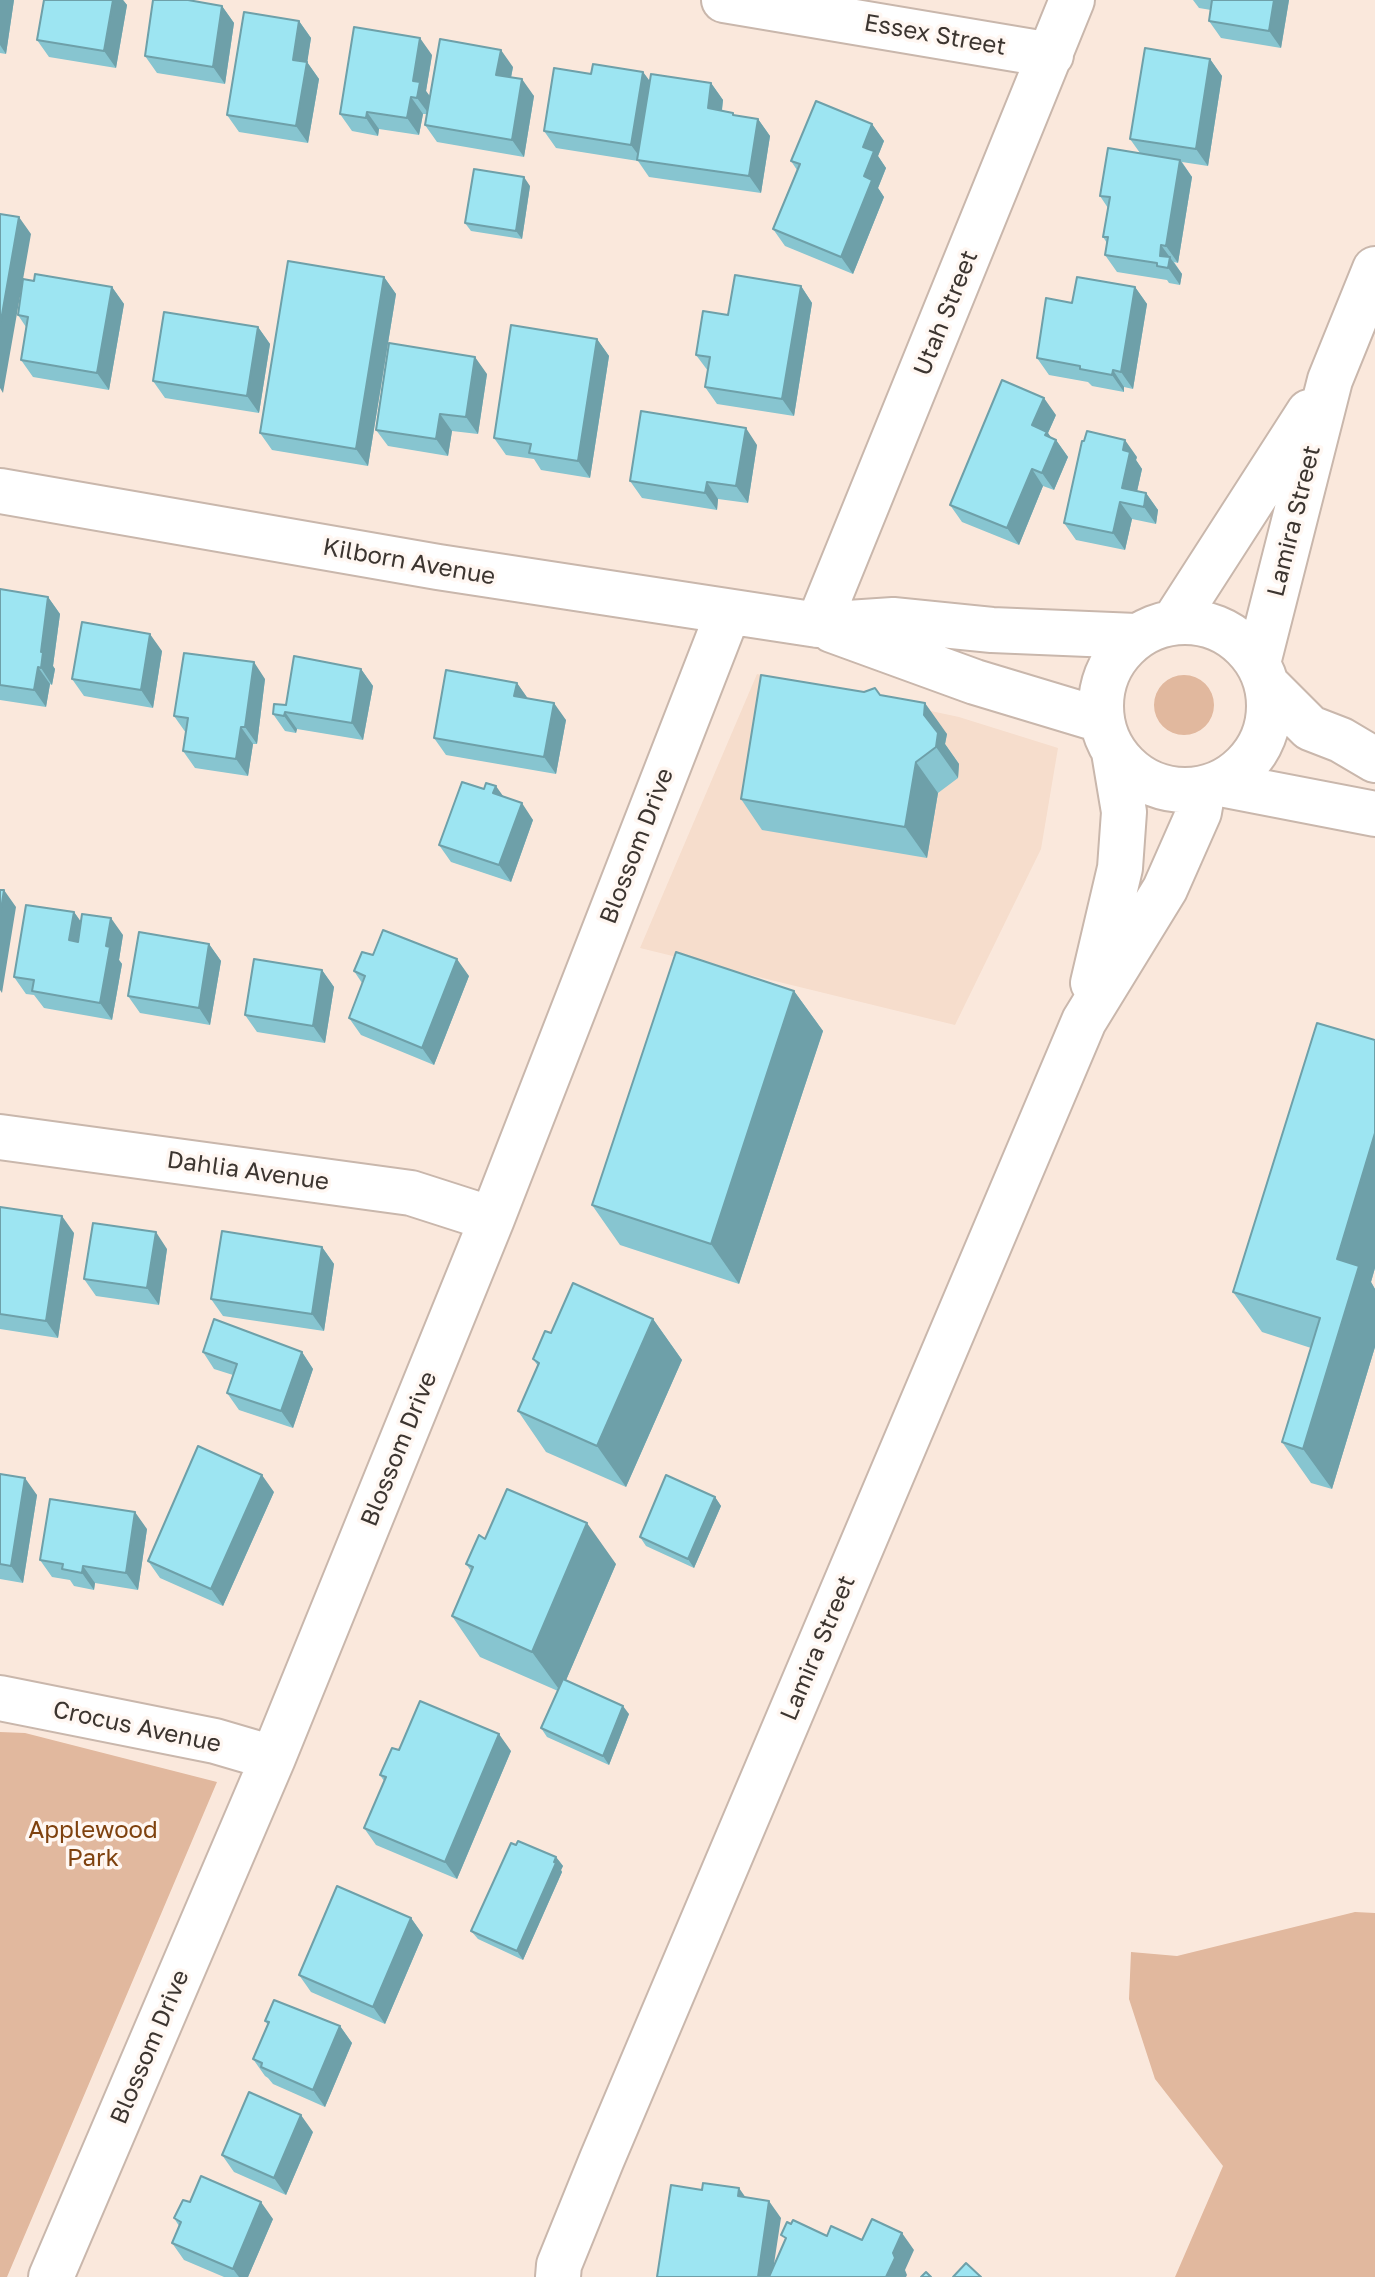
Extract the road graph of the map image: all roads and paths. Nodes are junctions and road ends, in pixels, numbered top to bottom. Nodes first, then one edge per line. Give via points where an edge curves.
1 (724, 0) edge
2 (1072, 0) edge
3 (1051, 55) junction
4 (1375, 269) edge
5 (1330, 380) junction
6 (0, 491) edge
7 (728, 613) junction
8 (818, 625) junction
9 (1155, 629) junction
10 (1263, 675) junction
11 (1107, 736) junction
12 (1375, 760) edge
13 (1212, 787) junction
14 (1375, 814) edge
15 (1084, 1021) junction
16 (0, 1137) edge
17 (492, 1219) junction
18 (0, 1698) edge
19 (273, 1758) junction
20 (51, 2277) edge
21 (558, 2277) edge

1 - 3 street, Essex Street
2 - 3 street, Utah Street
3 - 8 street, Utah Street
4 - 5 street, Lamira Street
5 - 9 street, Lamira Street
5 - 10 street, Lamira Street
6 - 7 street, Kilborn Avenue
7 - 8 street, Kilborn Avenue
7 - 17 street, Blossom Drive
8 - 9 street, Kilborn Avenue via 893,620 992,630
8 - 11 street, Kilborn Avenue
9 - 10 street via 1199,622 1222,630 1243,643
9 - 11 street via 1114,659 1102,689
10 - 12 street via 1310,728
10 - 13 street via 1270,716 1262,744 1244,767
11 - 13 street via 1138,777 1169,790
11 - 15 street, Lamira Street via 1124,812 1120,868
13 - 14 street
13 - 15 street, Lamira Street via 1165,889
15 - 21 street, Lamira Street via 602,2159
16 - 17 street, Dahlia Avenue via 411,1193
17 - 19 street, Blossom Drive
18 - 19 street, Crocus Avenue via 215,1741
19 - 20 street, Blossom Drive

